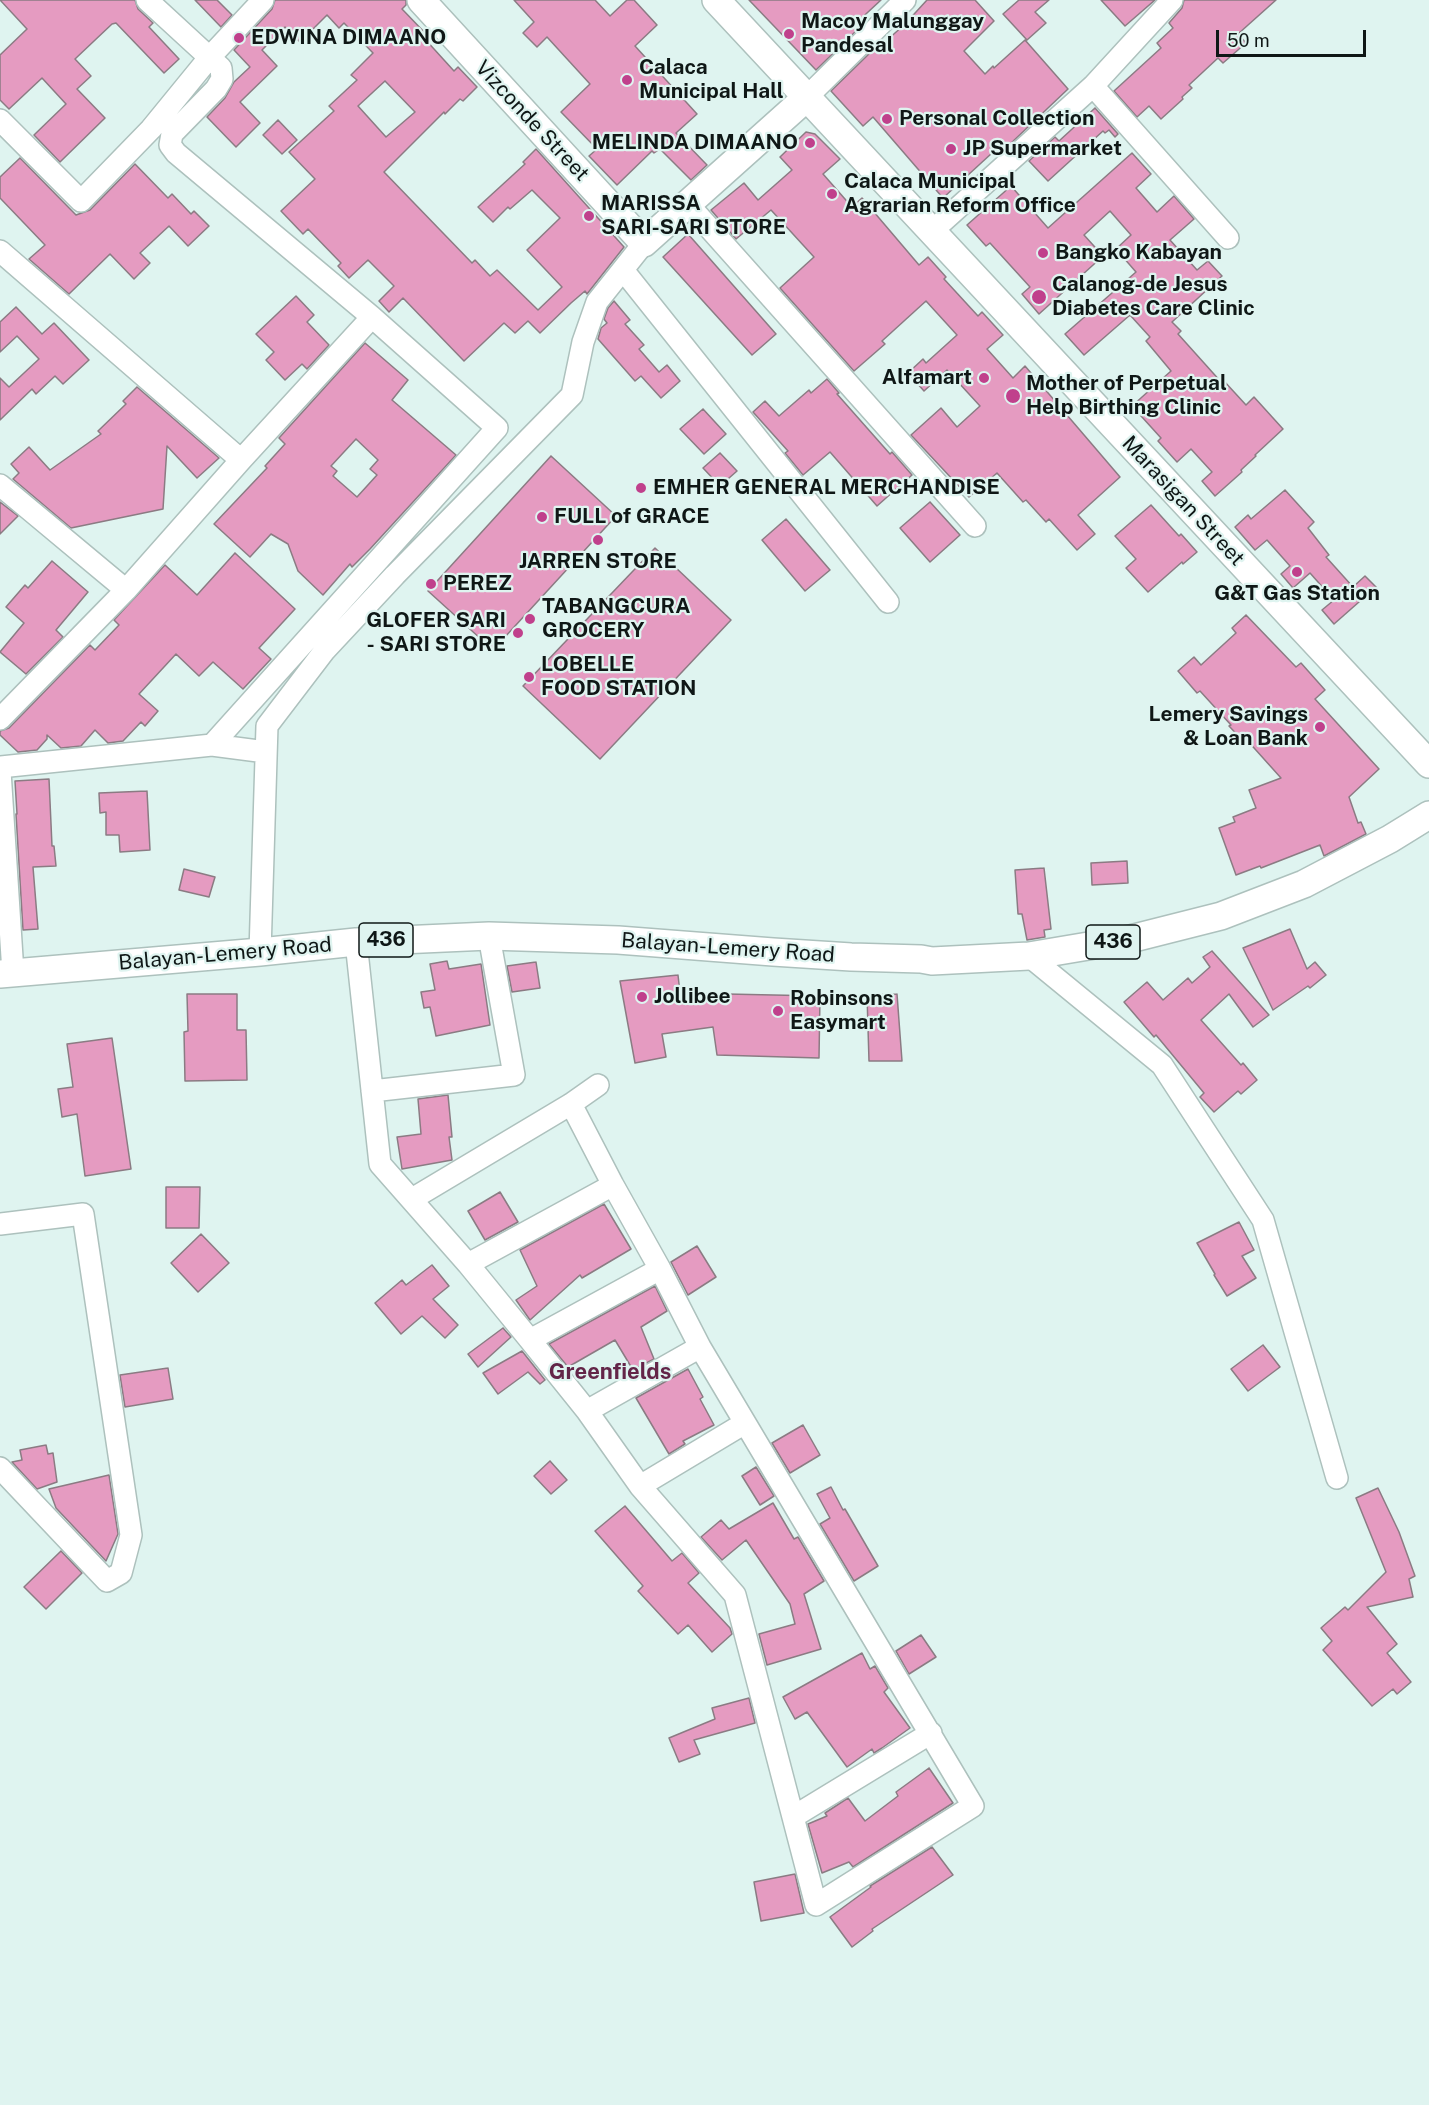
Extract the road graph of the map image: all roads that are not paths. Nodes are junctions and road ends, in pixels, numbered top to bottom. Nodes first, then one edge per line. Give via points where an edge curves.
1 (147, 0) edge
2 (263, 0) edge
3 (421, 0) edge
4 (716, 0) edge
5 (905, 0) edge
6 (1172, 0) edge
7 (209, 58) junction
8 (1093, 86) junction
9 (806, 98) junction
10 (4, 131) edge
11 (687, 203) junction
12 (931, 232) junction
13 (1228, 238) dead end
14 (644, 243) junction
15 (0, 251) edge
16 (623, 270) junction
17 (372, 317) junction
18 (241, 460) junction
19 (0, 485) edge
20 (975, 526) dead end
21 (126, 590) junction
22 (888, 602) dead end
23 (0, 719) edge
24 (212, 745) junction
25 (266, 752) junction
26 (1429, 764) edge
27 (0, 769) edge
28 (1429, 815) edge
29 (489, 936) junction
30 (356, 942) junction
31 (261, 952) junction
32 (1029, 956) junction
33 (6, 973) edge
34 (597, 1085) dead end
35 (372, 1091) junction
36 (571, 1104) junction
37 (613, 1185) junction
38 (412, 1199) junction
39 (0, 1224) edge
40 (468, 1264) junction
41 (660, 1269) junction
42 (530, 1340) junction
43 (700, 1347) junction
44 (586, 1411) junction
45 (745, 1423) junction
46 (0, 1468) edge
47 (1338, 1478) dead end
48 (640, 1486) junction
49 (931, 1733) junction
50 (793, 1817) junction

1 - 7 street
2 - 7 street
3 - 14 main road, Vizconde Street
4 - 9 main road, Marasigan Street
5 - 9 street
6 - 8 street
7 - 10 street via 152,129 81,201
7 - 17 street via 221,68 222,78 172,134 170,145
8 - 12 street
8 - 13 street
9 - 11 main road
9 - 12 main road, Marasigan Street
11 - 14 main road
11 - 20 street
12 - 26 main road, Marasigan Street
14 - 16 street
15 - 18 street
16 - 22 street
16 - 25 street via 597,302 583,342 572,394 325,650 267,726
17 - 18 street
17 - 24 street via 497,428
18 - 21 street
19 - 21 street
21 - 23 street
24 - 25 street
24 - 27 street
25 - 31 street
27 - 33 street
28 - 32 main road, Balayan-Lemery Road / 436 via 1304,884 1221,916 1130,939
29 - 30 main road, Balayan-Lemery Road / 436
29 - 32 main road, Balayan-Lemery Road / 436 via 618,940 932,961
29 - 35 street via 514,1075
30 - 31 main road, Balayan-Lemery Road / 436
30 - 35 street
31 - 33 main road, Balayan-Lemery Road / 436
32 - 47 street via 1162,1065 1263,1220
34 - 36 street
35 - 38 street via 380,1164
36 - 37 street
36 - 38 street
37 - 40 street
37 - 41 street
38 - 40 street
39 - 46 street via 83,1214 131,1534 121,1573 107,1581
40 - 42 street
41 - 42 street
41 - 43 street
42 - 44 street
43 - 44 street
43 - 45 street
44 - 48 street
45 - 48 street
45 - 49 street
48 - 50 street via 735,1594
49 - 50 street
49 - 50 street via 973,1806 816,1905

